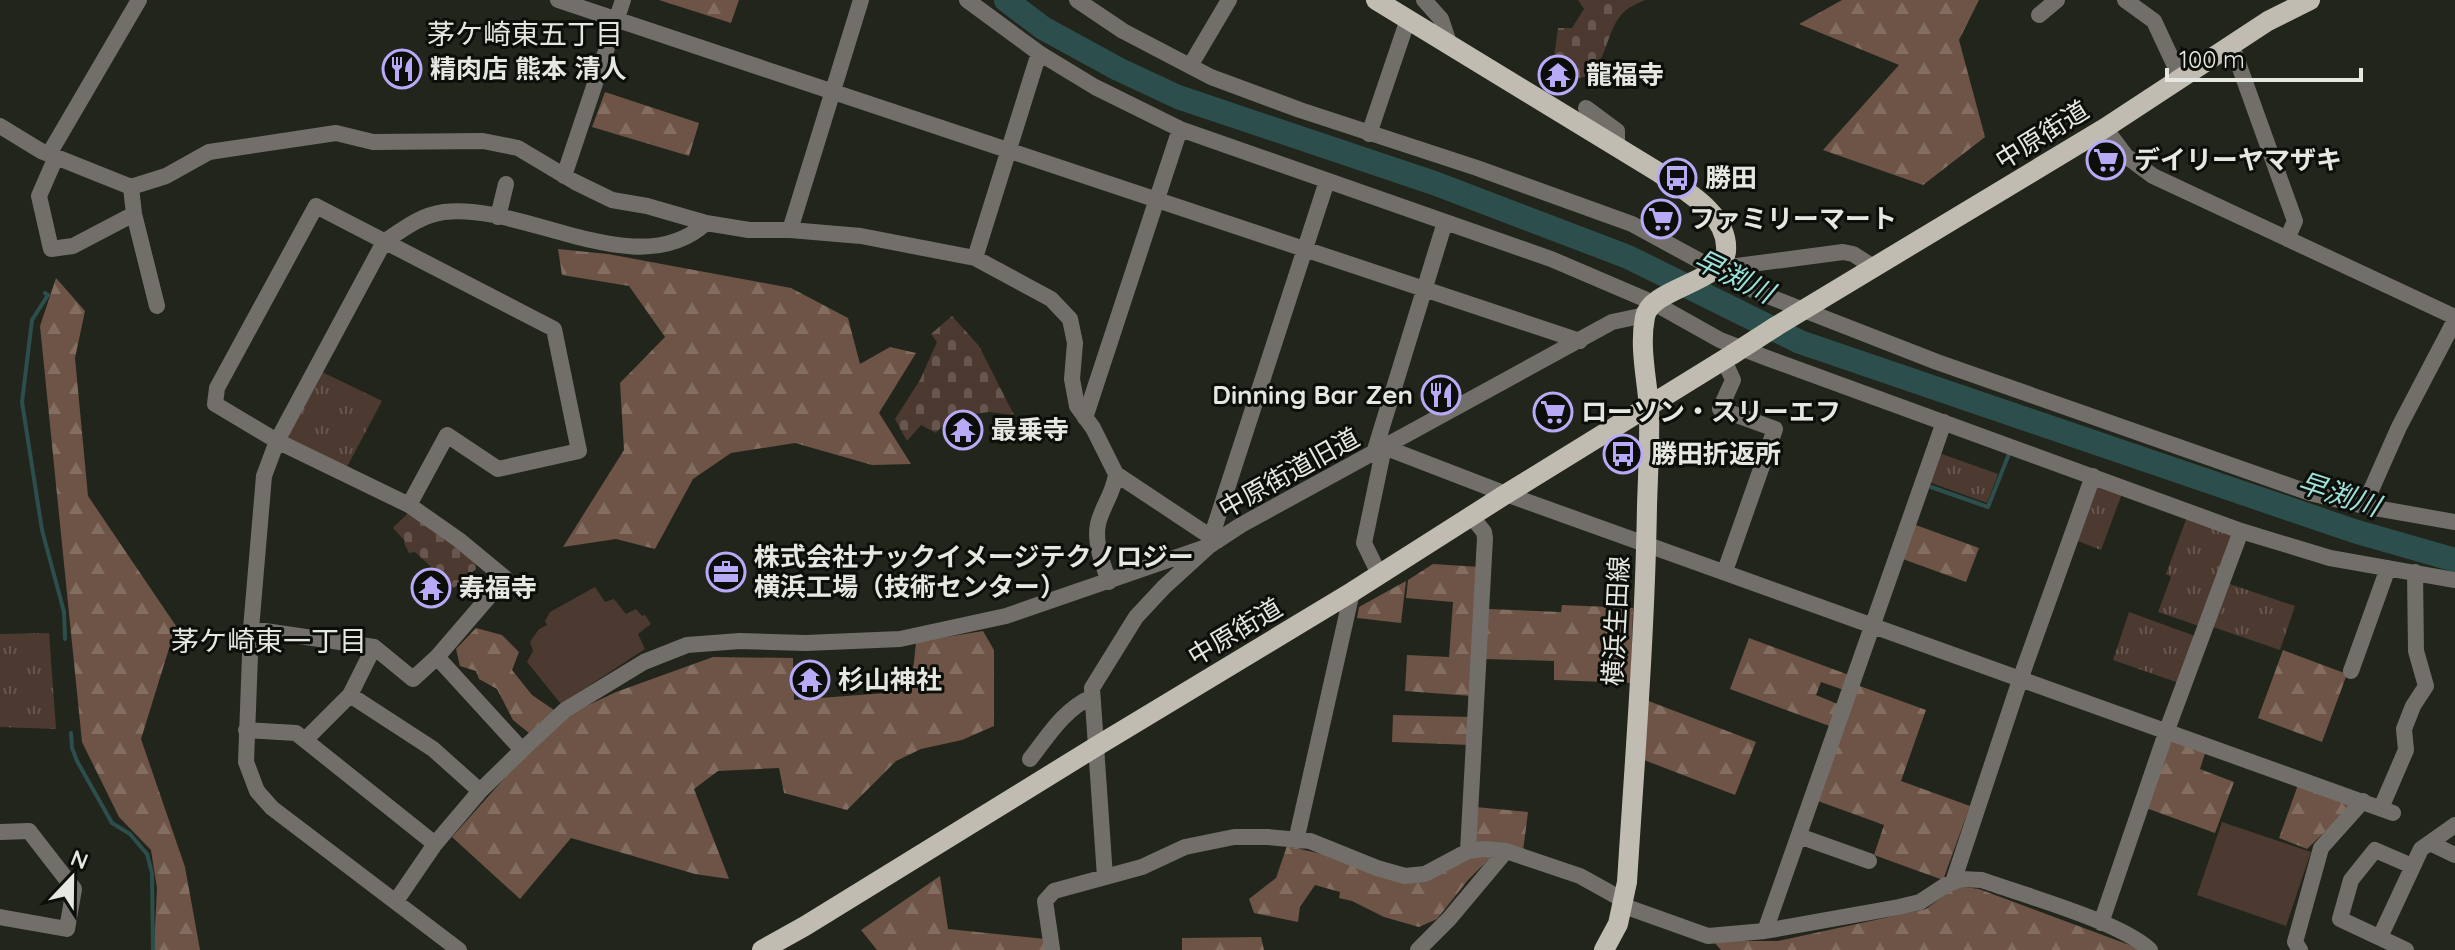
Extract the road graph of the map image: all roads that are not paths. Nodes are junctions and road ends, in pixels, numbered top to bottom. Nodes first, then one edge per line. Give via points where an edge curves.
1 (139, 0) edge
2 (558, 0) edge
3 (623, 0) edge
4 (861, 0) edge
5 (967, 0) edge
6 (1077, 0) edge
7 (1376, 0) edge
8 (1424, 0) edge
9 (2057, 0) edge
10 (2125, 0) edge
11 (2310, 0) edge
12 (1222, 2) edge
13 (2039, 15) dead end
14 (617, 19) junction
15 (1408, 19) junction
16 (1449, 43) junction
17 (2232, 46) junction
18 (1039, 53) junction
19 (1190, 66) junction
20 (2181, 79) junction
21 (831, 91) junction
22 (1586, 108) dead end
23 (0, 126) edge
24 (2105, 128) junction
25 (1180, 129) junction
26 (1369, 134) junction
27 (1617, 146) junction
28 (1009, 150) junction
29 (52, 156) junction
30 (564, 176) junction
31 (1327, 181) junction
32 (506, 184) dead end
33 (131, 187) junction
34 (1156, 199) junction
35 (134, 214) junction
36 (498, 217) junction
37 (1445, 222) junction
38 (706, 223) junction
39 (790, 230) junction
40 (2287, 239) junction
41 (384, 242) junction
42 (1305, 249) junction
43 (975, 258) junction
44 (1875, 268) junction
45 (1711, 271) junction
46 (1425, 289) junction
47 (157, 306) dead end
48 (1654, 306) junction
49 (1802, 311) junction
50 (2455, 318) edge
51 (1580, 341) junction
52 (1728, 357) junction
53 (1649, 407) junction
54 (1085, 418) junction
55 (1944, 422) junction
56 (277, 441) junction
57 (1379, 450) junction
58 (1116, 474) junction
59 (2093, 476) junction
60 (1506, 494) junction
61 (409, 505) junction
62 (2364, 506) junction
63 (1472, 517) junction
64 (2455, 522) edge
65 (2241, 531) junction
66 (1212, 542) junction
67 (1647, 543) junction
68 (2388, 568) junction
69 (1725, 571) junction
70 (2415, 572) junction
71 (1379, 574) junction
72 (2455, 580) edge
73 (1109, 582) junction
74 (1352, 592) junction
75 (1874, 625) junction
76 (251, 629) junction
77 (374, 647) junction
78 (437, 657) junction
79 (2351, 671) dead end
80 (2021, 677) junction
81 (350, 695) junction
82 (1092, 697) junction
83 (246, 730) junction
84 (2167, 730) junction
85 (305, 740) junction
86 (1097, 746) junction
87 (522, 750) junction
88 (1030, 759) dead end
89 (480, 791) junction
90 (2363, 801) junction
91 (2455, 825) edge
92 (0, 832) edge
93 (1799, 836) junction
94 (1296, 841) junction
95 (2430, 843) junction
96 (435, 844) junction
97 (1468, 851) junction
98 (1506, 851) junction
99 (2455, 855) edge
100 (1869, 861) dead end
101 (2412, 866) junction
102 (1105, 877) junction
103 (1953, 882) junction
104 (396, 901) junction
105 (1624, 904) junction
106 (0, 917) edge
107 (2101, 923) junction
108 (1765, 931) junction
109 (2380, 937) junction
110 (1052, 949) edge
111 (459, 950) edge
112 (762, 950) edge
113 (1418, 950) edge
114 (1604, 950) edge
115 (2150, 950) edge
116 (2300, 950) edge
117 (2406, 950) edge

1 - 29 street
2 - 14 street
3 - 14 street
4 - 21 street
5 - 18 street
6 - 19 street
7 - 15 main road
8 - 16 street via 1441,19
9 - 13 street
10 - 20 street via 2154,21
11 - 17 main road, 中原街道
12 - 19 street
14 - 21 street
14 - 30 street
15 - 16 main road
15 - 26 street
16 - 27 main road
17 - 20 main road, 中原街道
17 - 40 street via 2295,221
18 - 25 street
18 - 28 street
19 - 26 street
20 - 24 main road, 中原街道
21 - 28 street
21 - 39 street
22 - 27 street via 1617,131
23 - 29 street
24 - 40 street via 2126,156 2153,176
24 - 44 main road, 中原街道
25 - 31 street
25 - 34 street
26 - 45 street via 1632,224
27 - 45 main road via 1695,198 1718,222 1727,250
28 - 34 street
28 - 43 street
29 - 33 street
29 - 35 street via 39,196 51,249 73,246
30 - 33 street via 507,145 373,142 336,133 209,152 166,176
30 - 38 street via 612,200
31 - 37 street
31 - 42 street
32 - 36 street
33 - 35 street
34 - 42 street
34 - 54 street
35 - 47 street
36 - 38 street via 631,247 665,245 693,235
36 - 41 street via 444,212 413,221
37 - 46 street
37 - 48 street via 1551,259
38 - 39 street
39 - 43 street via 861,236
40 - 50 street
41 - 56 street
41 - 56 street via 316,206 217,388 215,404
41 - 61 street via 554,329 579,451 498,469 447,435
42 - 46 street
42 - 66 street
43 - 54 street via 1051,299 1070,319 1075,343 1072,379
44 - 45 street via 1843,252
44 - 49 main road, 中原街道
45 - 48 main road
45 - 49 street
46 - 51 street
46 - 57 street
48 - 51 street, 中原街道旧道
48 - 53 main road, 横浜生田線 via 1644,368
48 - 55 street via 1720,340
49 - 52 main road, 中原街道, bridge
49 - 62 street via 2310,493
50 - 62 street
51 - 57 street, 中原街道旧道
52 - 53 main road, 中原街道
52 - 69 street via 1733,380 1720,409 1775,429
53 - 60 main road, 中原街道
53 - 67 main road, 横浜生田線
54 - 58 street
55 - 59 street
55 - 75 street
56 - 61 street
56 - 76 street via 264,476
57 - 60 street
57 - 66 street, 中原街道旧道
57 - 71 street via 1364,543
58 - 66 street
58 - 73 street via 1098,524 1099,553
59 - 65 street
59 - 80 street
60 - 63 main road, 中原街道
60 - 67 street
61 - 78 street via 505,578
62 - 64 street
63 - 71 main road, 中原街道
63 - 97 street via 1485,538
65 - 68 street via 2330,558
65 - 84 street
66 - 73 street
66 - 82 street, 中原街道旧道 via 1136,617 1094,683
67 - 69 street
67 - 105 main road, 横浜生田線
68 - 70 street
68 - 79 street
69 - 75 street
70 - 72 street
70 - 90 street via 2416,651 2426,686 2404,729 2406,750 2387,810
71 - 74 main road, 中原街道
73 - 87 street via 1006,616 900,639 687,645 644,662 565,710
74 - 86 main road, 中原街道
74 - 94 street
75 - 80 street
75 - 93 street
76 - 77 street
76 - 83 street
77 - 78 street via 413,679
77 - 81 street
78 - 87 street
80 - 84 street
80 - 103 street
81 - 85 street
81 - 89 street via 433,749
82 - 86 street
82 - 88 street, 中原街道旧道 via 1067,713
83 - 85 street via 296,733
83 - 104 street via 246,762 257,791 272,808
84 - 90 street
84 - 107 street
85 - 96 street
86 - 102 street
86 - 112 main road, 中原街道
87 - 89 street
89 - 96 street
90 - 116 street via 2321,848 2295,942
91 - 95 street
92 - 106 street via 29,831 74,889 67,929
93 - 100 street
93 - 108 street
94 - 97 street via 1332,848 1405,876 1425,874
94 - 102 street via 1234,837 1185,847
95 - 99 street
95 - 101 street
96 - 104 street
97 - 98 street
98 - 105 street via 1580,876
98 - 113 street
101 - 109 street
101 - 109 street via 2375,850 2351,880 2340,919
102 - 110 street via 1054,891 1045,901
103 - 107 street via 1982,880
103 - 108 street via 1920,902
104 - 111 street
105 - 108 street via 1708,936
105 - 114 main road, 横浜生田線
107 - 115 street
109 - 117 street

